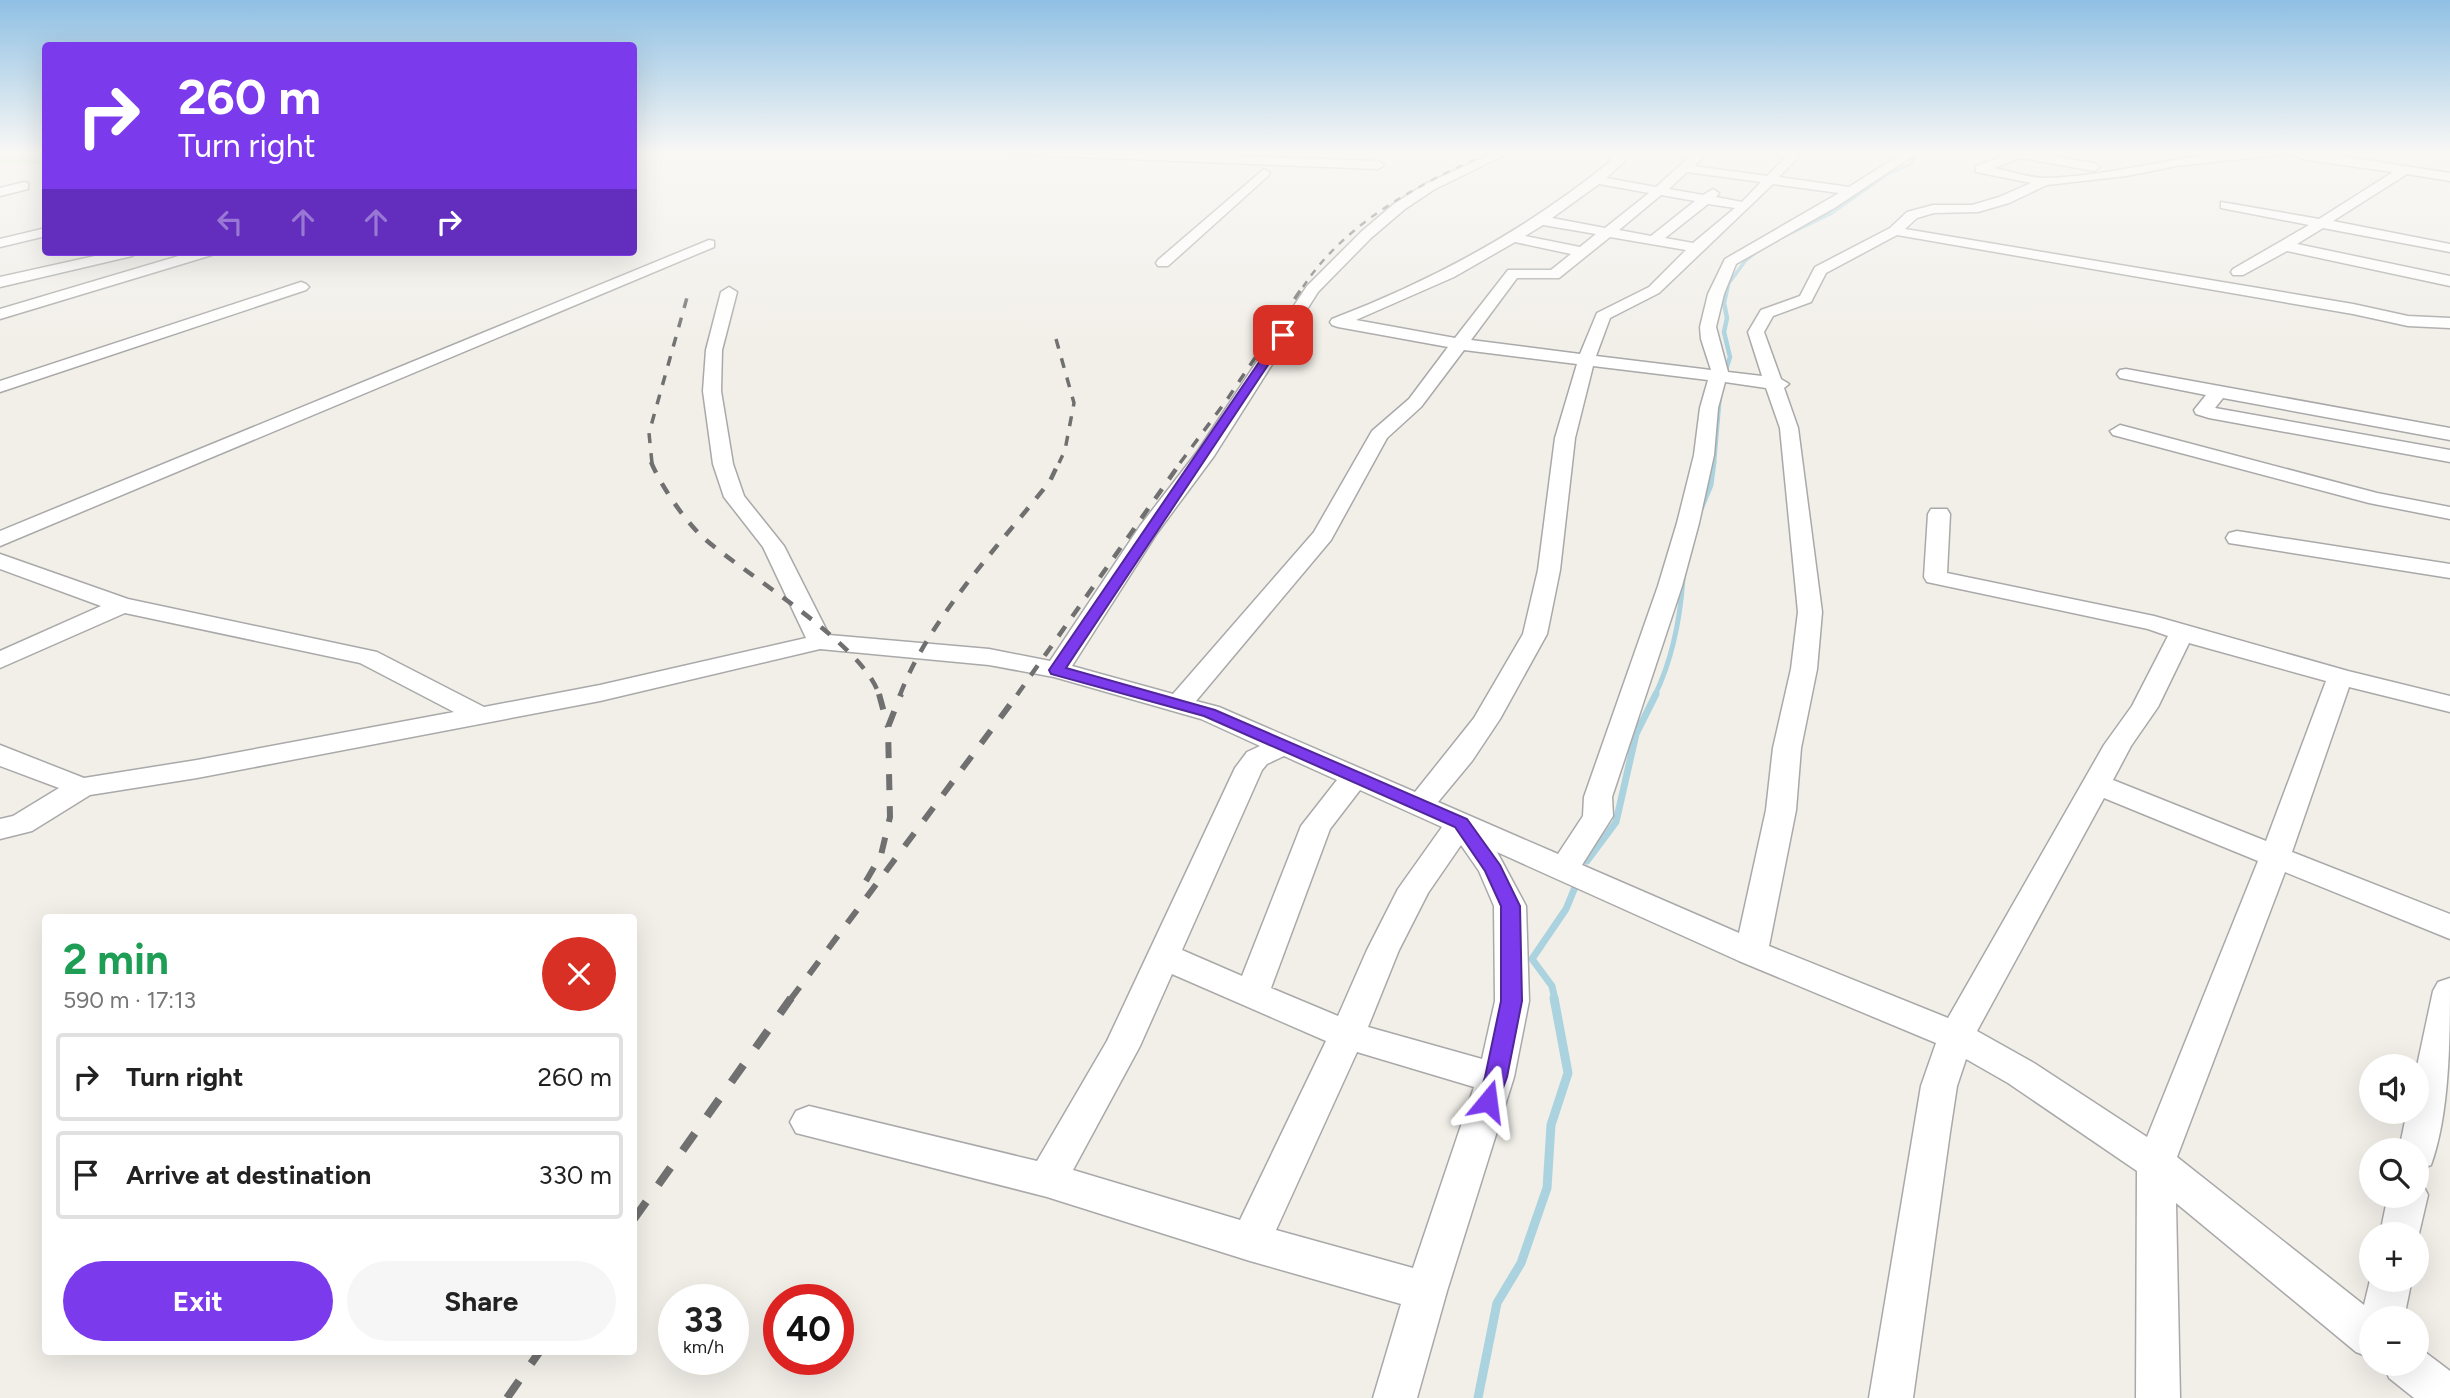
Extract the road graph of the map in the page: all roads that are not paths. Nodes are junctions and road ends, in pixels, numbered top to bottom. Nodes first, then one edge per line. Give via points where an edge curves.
1 (1215, 216) edge
2 (1388, 216) edge
3 (1546, 216) edge
4 (1627, 216) edge
5 (1684, 216) edge
6 (1732, 216) edge
7 (1807, 216) edge
8 (1911, 216) edge
9 (2286, 216) edge
10 (2333, 216) edge
11 (1541, 220) junction
12 (2322, 223) junction
13 (1895, 231) junction
14 (1607, 232) junction
15 (42, 233) edge
16 (1514, 238) junction
17 (1654, 240) junction
18 (0, 243) edge
19 (709, 244) dead end
20 (2285, 247) junction
21 (1696, 248) junction
22 (2450, 248) edge
23 (1583, 252) junction
24 (99, 256) edge
25 (194, 256) edge
26 (2450, 261) edge
27 (1163, 263) dead end
28 (2238, 272) dead end
29 (2430, 277) junction
30 (2450, 281) edge
31 (0, 282) edge
32 (301, 287) dead end
33 (729, 292) dead end
34 (0, 314) edge
35 (2450, 323) edge
36 (1459, 344) junction
37 (1587, 358) junction
38 (2126, 374) dead end
39 (1718, 375) junction
40 (1778, 383) junction
41 (0, 387) edge
42 (2213, 391) junction
43 (2120, 431) dead end
44 (2450, 434) edge
45 (2450, 456) edge
46 (2450, 513) edge
47 (1939, 514) dead end
48 (2237, 538) dead end
49 (0, 539) edge
50 (0, 561) edge
51 (2450, 571) edge
52 (122, 605) junction
53 (2182, 632) junction
54 (820, 642) junction
55 (0, 660) edge
56 (1056, 670) junction
57 (2340, 677) junction
58 (1180, 703) junction
59 (2450, 704) edge
60 (478, 714) junction
61 (1284, 745) junction
62 (0, 754) edge
63 (1356, 776) junction
64 (2098, 785) junction
65 (82, 787) junction
66 (1420, 805) junction
67 (1461, 823) junction
68 (0, 829) edge
69 (2275, 858) junction
70 (1565, 868) junction
71 (2450, 927) edge
72 (1751, 951) junction
73 (1163, 956) junction
74 (2450, 991) edge
75 (1251, 994) junction
76 (1347, 1035) junction
77 (1956, 1036) junction
78 (1496, 1077) junction
79 (809, 1122) dead end
80 (2420, 1138) edge
81 (2156, 1163) junction
82 (1047, 1180) junction
83 (1250, 1242) junction
84 (1426, 1291) junction
85 (2359, 1326) edge
86 (2421, 1376) edge
87 (1395, 1398) edge
88 (1891, 1398) edge
89 (2158, 1398) edge
90 (2449, 1398) edge

1 - 27 street
2 - 56 street via 1312,289
3 - 11 street
4 - 14 street
5 - 17 street
6 - 21 street
7 - 39 street via 1730,262 1708,327
8 - 13 street
9 - 12 street
10 - 12 street
11 - 14 street
11 - 16 street
12 - 20 street
12 - 22 street
13 - 35 street via 2408,321
13 - 40 street via 1820,270 1806,299 1767,313 1756,332
14 - 17 street
14 - 23 street
15 - 18 street
16 - 23 street
16 - 36 street via 1378,308 1338,322
17 - 21 street
19 - 49 street
20 - 28 street
20 - 29 street
21 - 37 street via 1654,290 1603,316
23 - 36 street via 1554,275 1513,273
24 - 31 street
25 - 34 street
26 - 29 street
29 - 30 street
32 - 41 street
33 - 54 street via 713,350 712,391 723,464 734,497 773,546
36 - 37 street
36 - 58 street via 1415,402 1379,435 1323,535
37 - 39 street
37 - 66 street via 1565,438 1549,570 1535,634 1487,719
38 - 42 street
39 - 40 street
39 - 70 street via 1704,455 1670,586 1598,797 1598,816
40 - 72 street via 1789,428 1810,612 1781,810
42 - 44 street
42 - 45 street via 2217,396 2203,410
43 - 46 street via 2376,499
47 - 53 street via 1935,577 2154,622
48 - 51 street
50 - 52 street
52 - 55 street
52 - 60 street via 368,657
53 - 57 street
53 - 64 street via 2145,707 2118,745
54 - 56 street via 989,657
54 - 60 street via 600,692
56 - 58 street
57 - 59 street
57 - 69 street
58 - 61 street
60 - 65 street
61 - 63 street
61 - 73 street via 1257,758 1249,768
62 - 65 street
63 - 66 street
63 - 75 street via 1315,826
64 - 69 street
64 - 77 street
65 - 68 street via 22,824
66 - 67 street
67 - 70 street
67 - 76 street via 1414,889 1382,950
67 - 78 street via 1493,869 1510,906 1512,1001
69 - 71 street
69 - 81 street
70 - 72 street
72 - 77 street
73 - 75 street
73 - 82 street via 1122,1046
74 - 80 street
75 - 76 street
76 - 78 street
76 - 83 street
77 - 81 street via 2033,1080
77 - 88 street via 1939,1086
78 - 84 street
79 - 82 street
81 - 85 street
81 - 89 street
82 - 83 street
83 - 84 street
84 - 87 street
86 - 90 street

